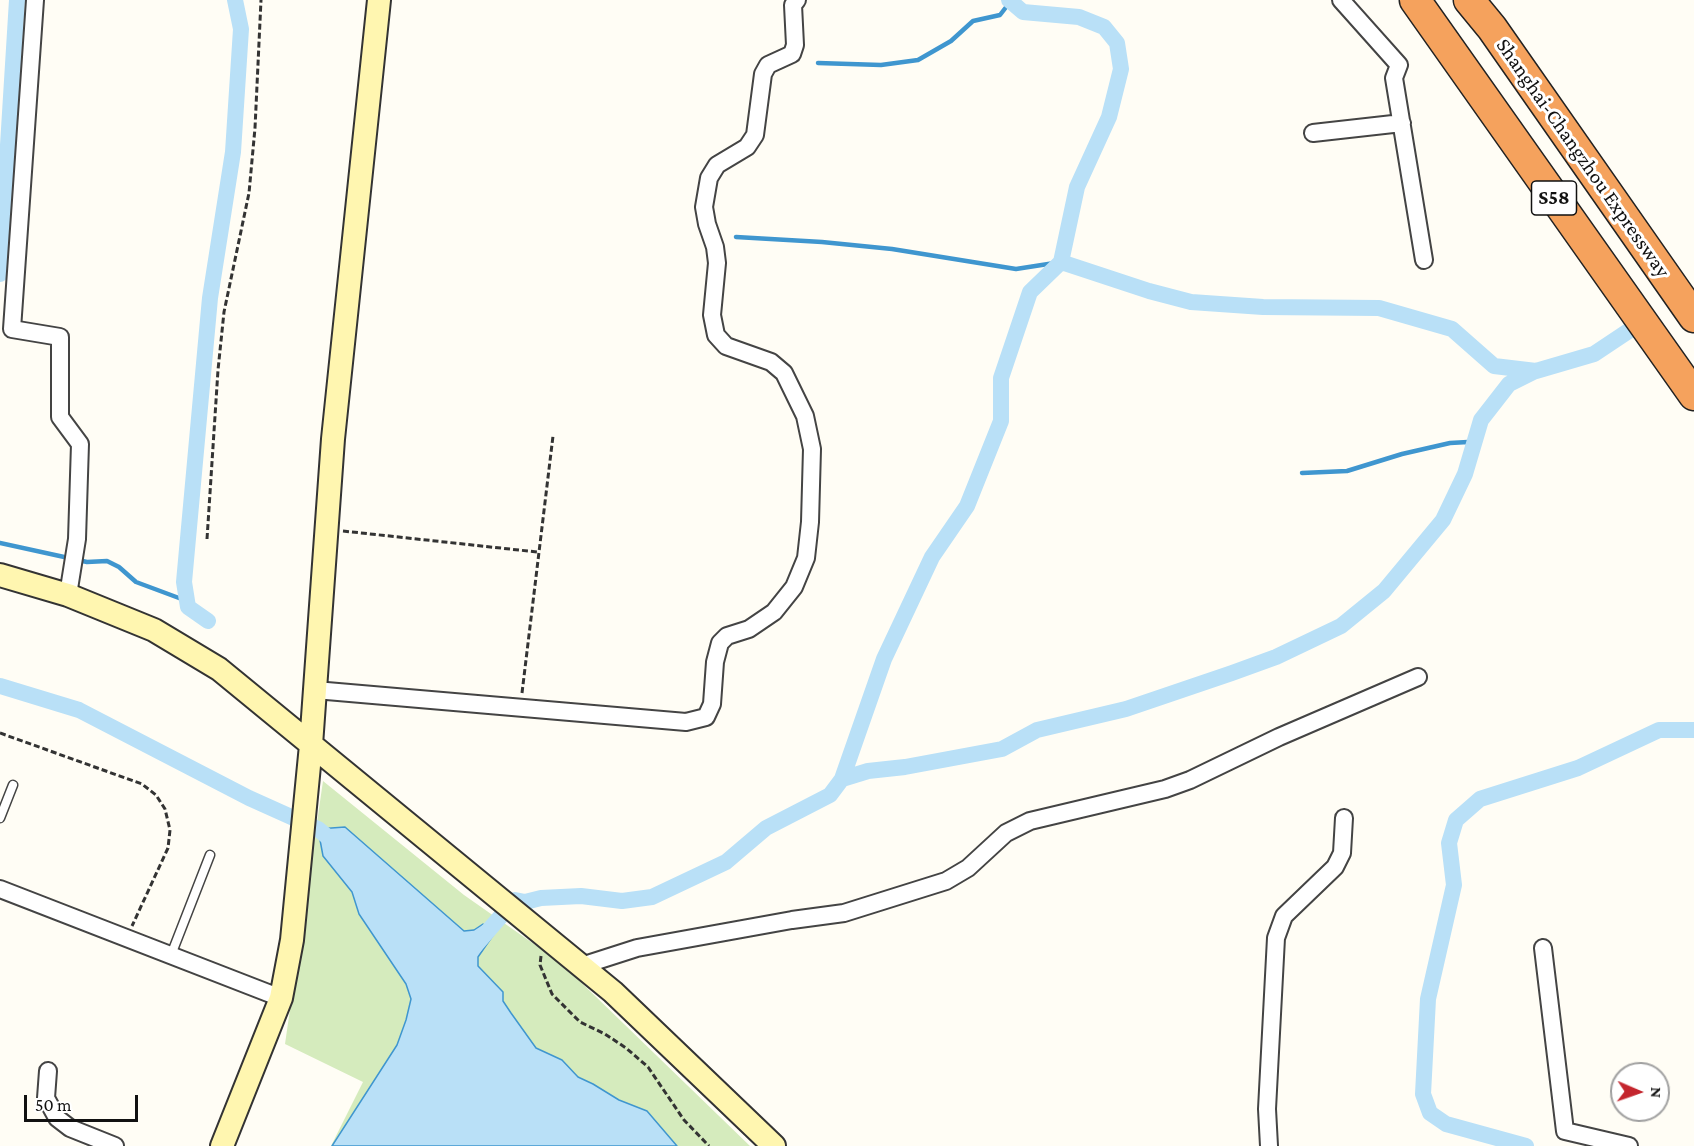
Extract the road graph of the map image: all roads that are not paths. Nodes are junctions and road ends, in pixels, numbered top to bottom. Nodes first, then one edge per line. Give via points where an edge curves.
1 (35, 0) edge
2 (379, 0) edge
3 (797, 0) edge
4 (1341, 0) edge
5 (1415, 0) edge
6 (1469, 0) edge
7 (1402, 123) junction
8 (1313, 133) dead end
9 (1424, 260) dead end
10 (1694, 317) edge
11 (1694, 395) edge
12 (0, 575) edge
13 (68, 595) junction
14 (1418, 677) dead end
15 (315, 690) junction
16 (311, 744) junction
17 (13, 785) dead end
18 (0, 818) edge
19 (1344, 818) dead end
20 (210, 855) dead end
21 (0, 889) edge
22 (1543, 948) dead end
23 (171, 955) junction
24 (581, 966) junction
25 (281, 998) junction
26 (48, 1071) dead end
27 (115, 1146) edge
28 (222, 1146) edge
29 (774, 1146) edge
30 (1269, 1146) edge
31 (1629, 1146) edge

1 - 13 street via 12,329 60,337 60,417 80,444 74,559
2 - 15 main road via 333,439
3 - 15 street via 793,5 792,54 768,65 763,74 755,135 747,147 717,165 709,178 704,207 717,263 712,315 716,335 726,346 771,362 784,373 805,416 812,449 806,558 794,587 774,612 720,643 712,704 706,717 686,722
4 - 7 street via 1399,65 1394,78
5 - 11 highway, S58
6 - 10 highway, Shanghai-Changzhou Expressway / S58
7 - 8 street
7 - 9 street
12 - 13 main road
13 - 16 main road via 154,630 219,669
14 - 24 street via 1190,780 1030,821 1006,833 968,868 946,881 844,913 637,948
15 - 16 main road
16 - 24 main road
16 - 25 main road via 292,940
17 - 18 lane
19 - 30 street via 1342,853 1335,867 1284,916 1276,938 1267,1109
20 - 23 lane
21 - 23 street
22 - 31 street via 1565,1131
23 - 25 street
24 - 29 main road
25 - 28 main road
26 - 27 street via 46,1098 57,1118 70,1128

